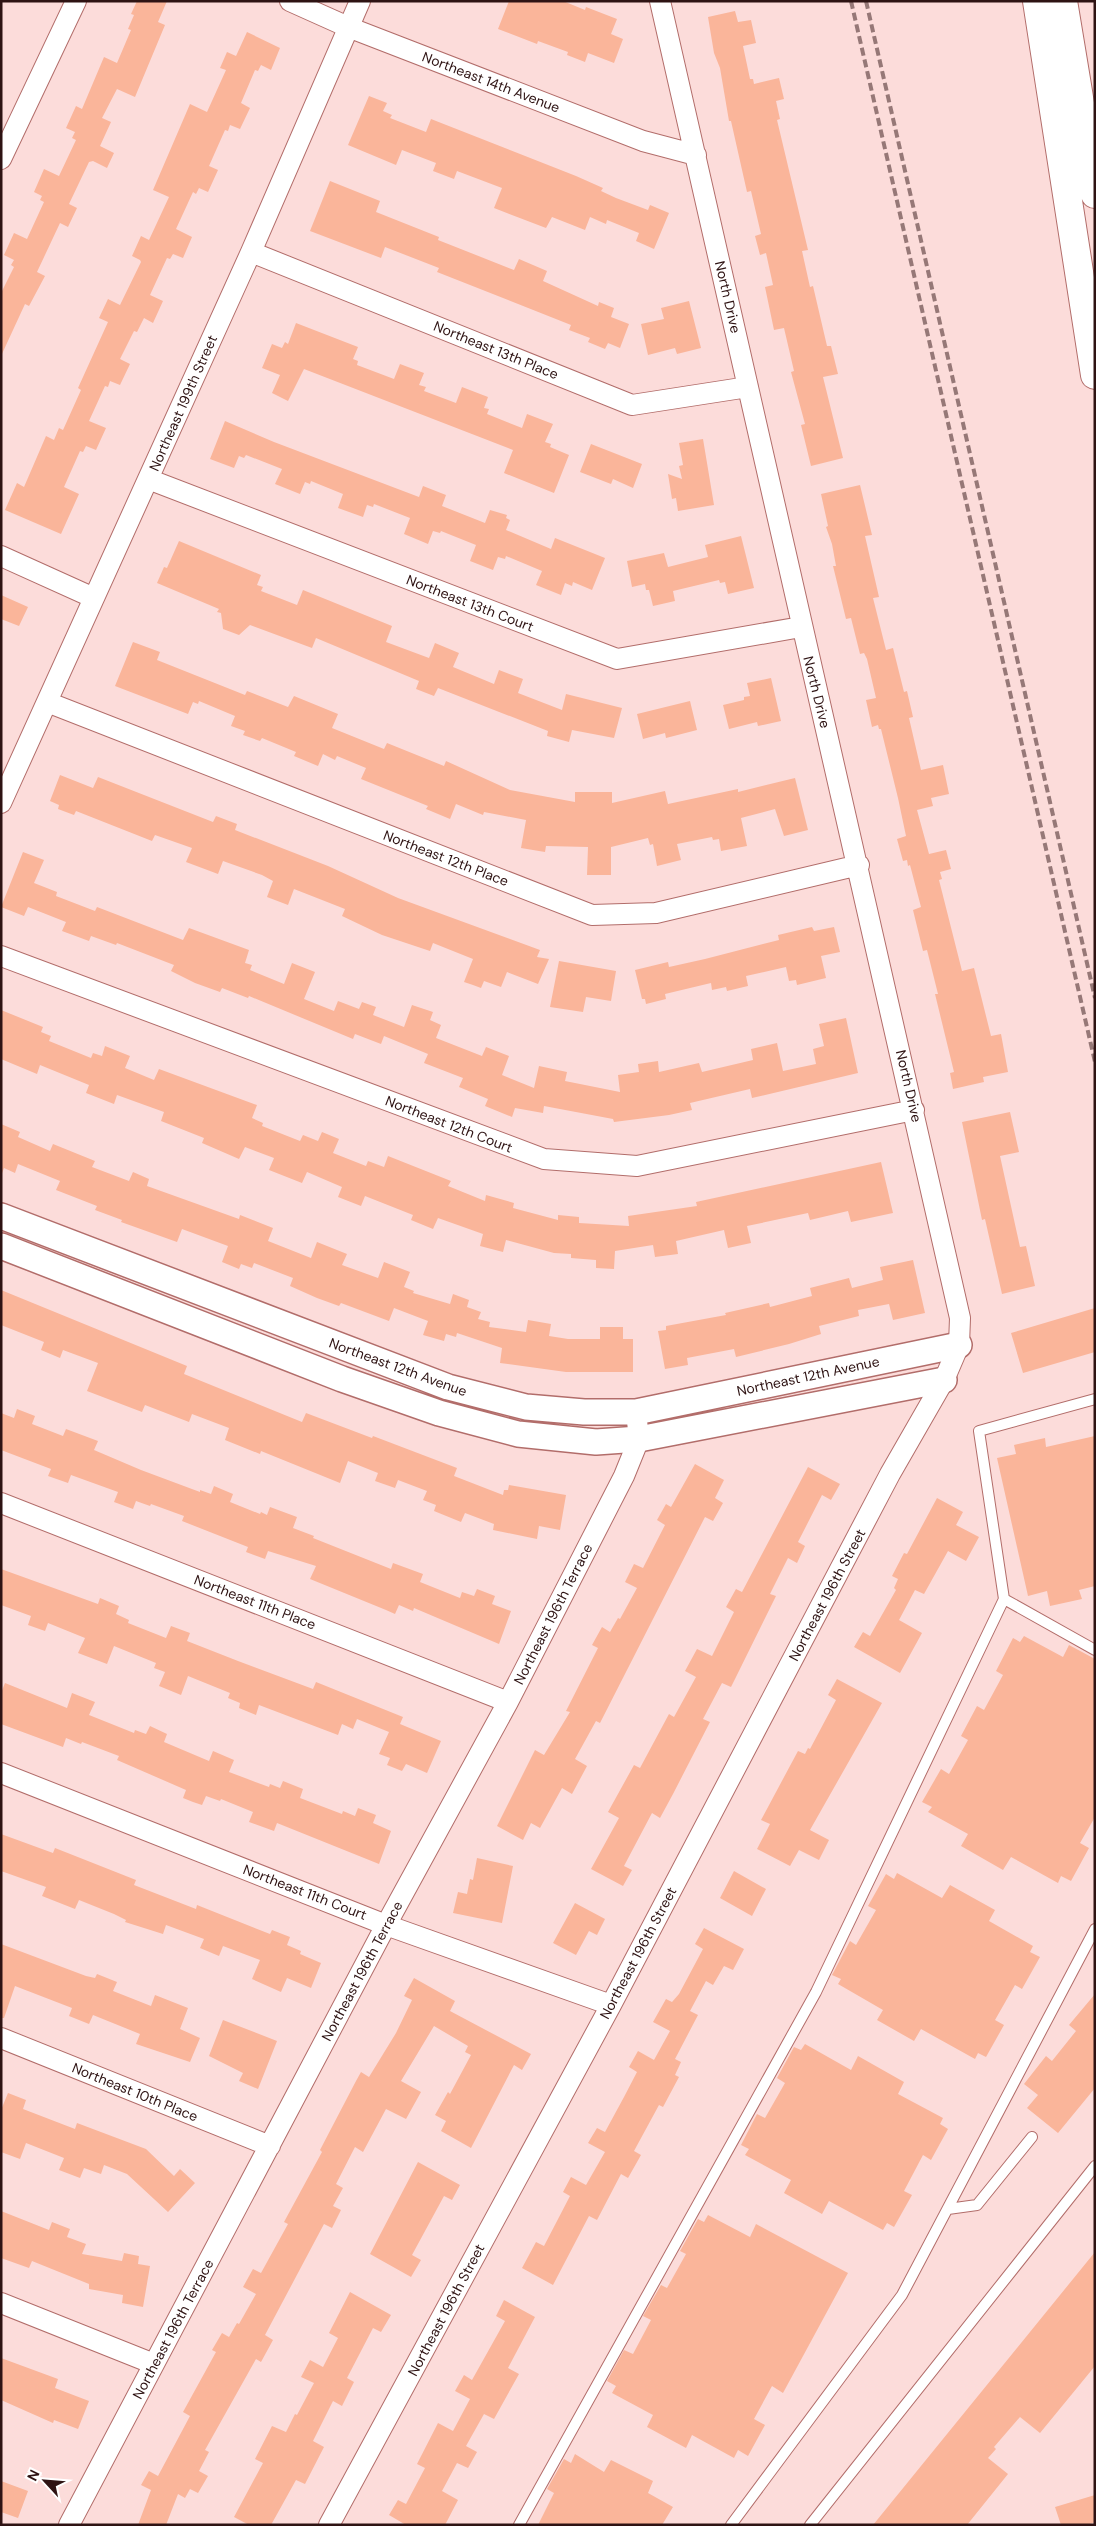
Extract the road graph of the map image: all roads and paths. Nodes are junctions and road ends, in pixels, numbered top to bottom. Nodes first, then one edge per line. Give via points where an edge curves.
1 (76, 1) edge
2 (290, 1) edge
3 (360, 1) edge
4 (660, 1) edge
5 (1037, 1) edge
6 (1063, 1) edge
7 (348, 27) junction
8 (696, 154) junction
9 (1, 159) edge
10 (1095, 194) edge
11 (251, 252) junction
12 (1095, 375) edge
13 (748, 386) junction
14 (148, 479) junction
15 (1, 556) edge
16 (94, 598) junction
17 (801, 627) junction
18 (47, 702) junction
19 (1, 803) edge
20 (859, 865) junction
21 (1, 956) edge
22 (914, 1110) junction
23 (1, 1216) edge
24 (1, 1246) edge
25 (959, 1345) junction
26 (944, 1380) junction
27 (1095, 1399) edge
28 (636, 1412) junction
29 (639, 1439) junction
30 (1, 1503) edge
31 (1004, 1599) junction
32 (1095, 1650) edge
33 (508, 1702) junction
34 (1, 1773) edge
35 (386, 1924) junction
36 (1095, 1929) edge
37 (611, 2005) junction
38 (1, 2038) edge
39 (1032, 2137) dead end
40 (270, 2146) junction
41 (1095, 2166) edge
42 (948, 2208) junction
43 (1, 2303) edge
44 (154, 2364) junction
45 (69, 2525) edge
46 (329, 2525) edge
47 (519, 2525) edge
48 (731, 2525) edge
49 (810, 2525) edge

1 - 9 street
2 - 7 street, Northeast 14th Avenue
3 - 7 street, Northeast 199th Street
4 - 8 street, North Drive
5 - 12 highway
6 - 10 highway
7 - 8 street, Northeast 14th Avenue via 643,141
7 - 11 street, Northeast 199th Street
8 - 13 street, North Drive
11 - 13 street, Northeast 13th Place via 632,405
11 - 14 street, Northeast 199th Street
13 - 17 street, North Drive
14 - 16 street, Northeast 199th Street
14 - 17 street, Northeast 13th Court via 616,659
15 - 16 street
16 - 18 street, Northeast 199th Street
17 - 20 street, North Drive
18 - 19 street, Northeast 199th Street
18 - 20 street, Northeast 12th Place via 592,915 656,913
20 - 22 street, North Drive
21 - 22 street, Northeast 12th Court via 544,1159 637,1166
22 - 25 street, North Drive via 960,1318
23 - 28 street, Northeast 12th Avenue via 448,1387 526,1407
24 - 29 street, Northeast 12th Avenue via 342,1379 438,1413 518,1434 596,1442
25 - 26 street, North Drive
25 - 28 street, Northeast 12th Avenue
26 - 29 street, Northeast 12th Avenue
26 - 37 street, Northeast 196th Street via 890,1474
27 - 31 lane via 979,1431
28 - 29 street, Northeast 196th Terrace
29 - 33 street, Northeast 196th Terrace via 624,1476
30 - 33 street, Northeast 11th Place
31 - 32 lane
31 - 47 lane via 816,1992
33 - 35 street, Northeast 196th Terrace
34 - 35 street, Northeast 11th Court
35 - 37 street, Northeast 11th Court
35 - 40 street, Northeast 196th Terrace
36 - 42 lane
37 - 46 street, Northeast 196th Street
38 - 40 street, Northeast 10th Place
39 - 42 lane via 977,2206
40 - 44 street, Northeast 196th Terrace
41 - 49 lane
42 - 48 lane via 902,2295
43 - 44 street
44 - 45 street, Northeast 196th Terrace

